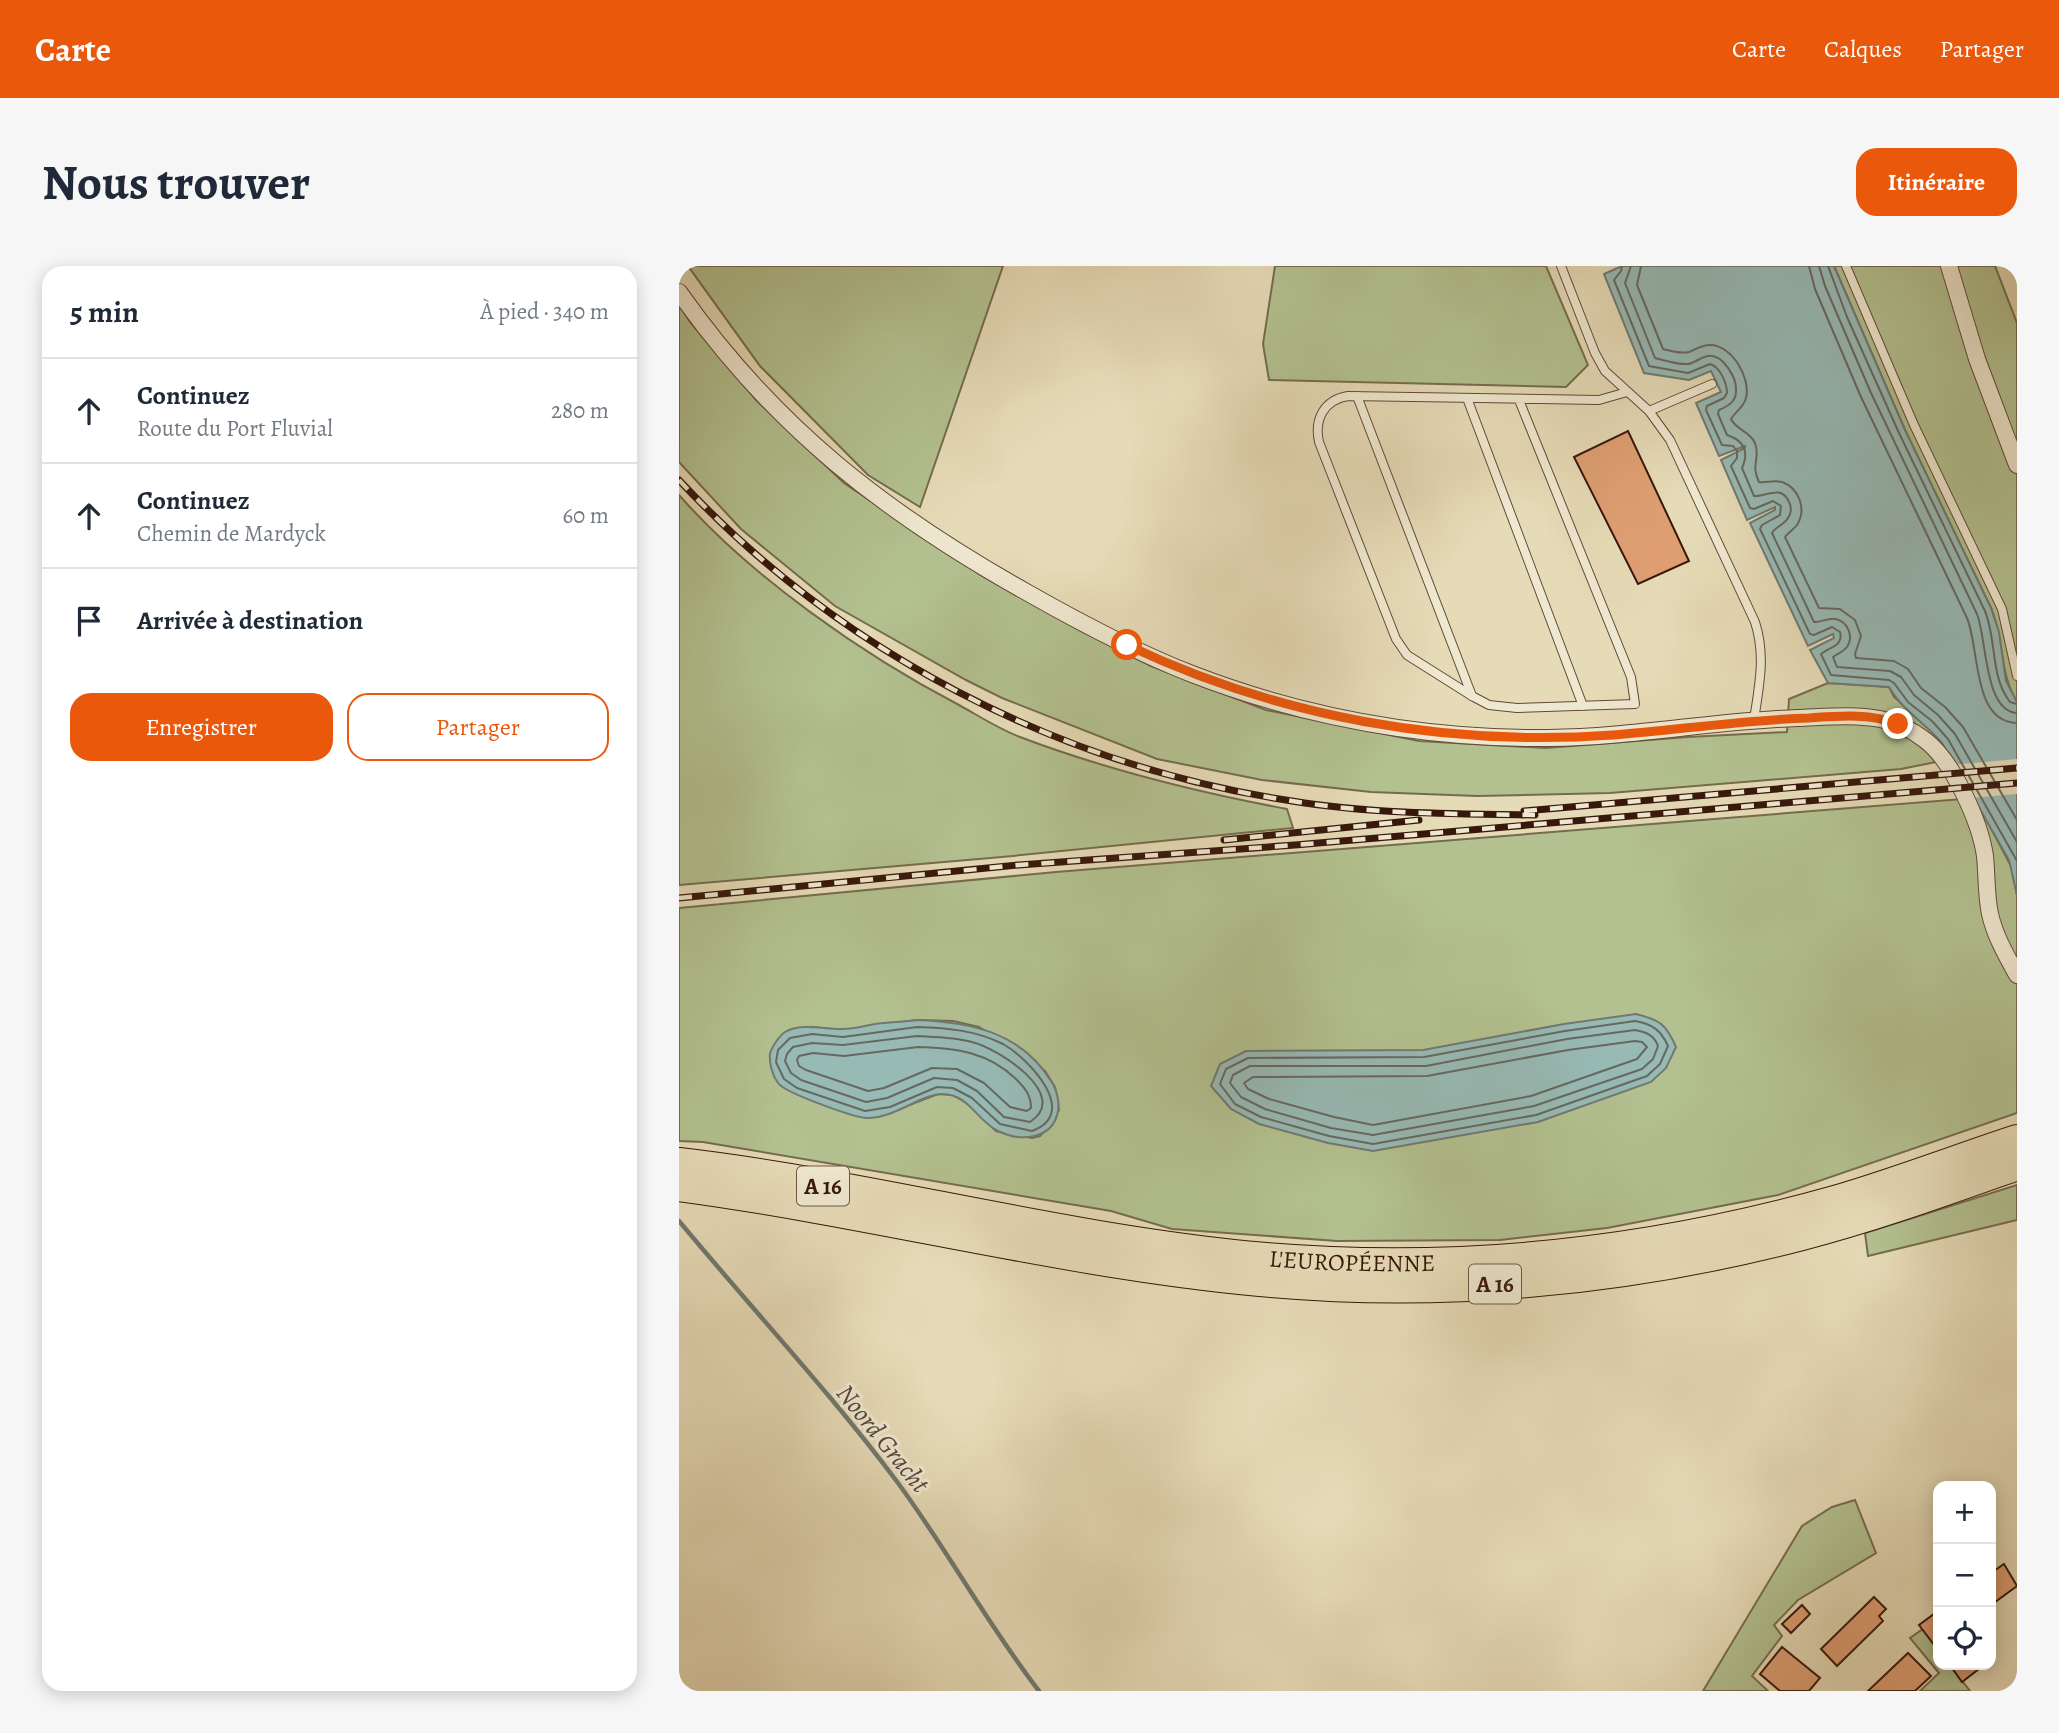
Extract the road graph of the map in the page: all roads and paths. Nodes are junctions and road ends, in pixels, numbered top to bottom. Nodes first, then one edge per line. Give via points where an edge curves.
1 (1561, 266) edge
2 (1846, 266) edge
3 (1949, 266) edge
4 (679, 292) edge
5 (1712, 384) dead end
6 (1627, 391) junction
7 (1357, 396) junction
8 (1467, 398) junction
9 (1520, 400) junction
10 (1650, 411) junction
11 (2017, 465) edge
12 (2017, 676) edge
13 (1472, 696) junction
14 (1583, 706) junction
15 (1754, 720) junction
16 (2017, 975) edge
17 (2017, 1140) edge
18 (679, 1163) edge
19 (2017, 1165) edge
20 (679, 1186) edge

1 - 6 lane via 1595,353
2 - 12 lane via 1996,597
3 - 11 street via 1977,359
4 - 15 street via 736,365 790,422 891,509 1038,598 1187,672 1311,712 1444,734 1567,737
5 - 10 lane
6 - 9 lane via 1599,400
6 - 10 lane
7 - 8 lane
7 - 13 lane
7 - 13 lane via 1335,399 1323,410 1319,442 1399,646
8 - 9 lane
8 - 14 lane
9 - 14 lane via 1633,684 1635,704
10 - 15 lane via 1670,440 1755,622 1762,663
13 - 14 lane via 1508,708
15 - 16 street via 1868,717 1898,724 1931,745 1974,817 1985,859 1991,916
17 - 18 highway, L'EUROPÉENNE / A 16 via 1839,1200 1720,1229 1580,1253 1419,1264 1297,1260 1177,1248
19 - 20 highway, L'EUROPÉENNE / A 16 via 1865,1217 1714,1255 1568,1278 1422,1287 1307,1285 1148,1267

